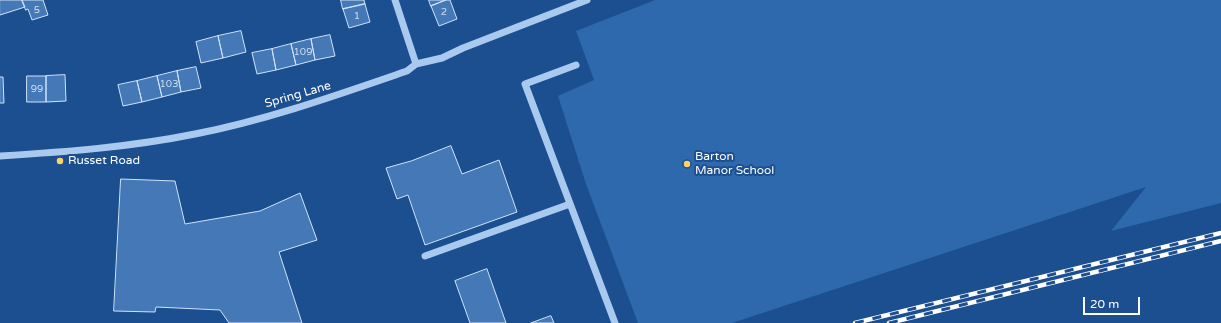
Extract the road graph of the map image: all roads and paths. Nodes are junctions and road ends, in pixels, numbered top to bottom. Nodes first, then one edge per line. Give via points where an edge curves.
1 (395, 0) edge
2 (587, 0) edge
3 (416, 64) junction
4 (576, 65) dead end
5 (0, 156) edge
6 (570, 204) junction
7 (425, 256) dead end
8 (615, 323) edge

1 - 3 street
2 - 3 street, Spring Lane via 442,58
3 - 5 street, Spring Lane via 406,71 316,102 196,134 127,144
4 - 6 street via 525,84
6 - 7 street
6 - 8 street

